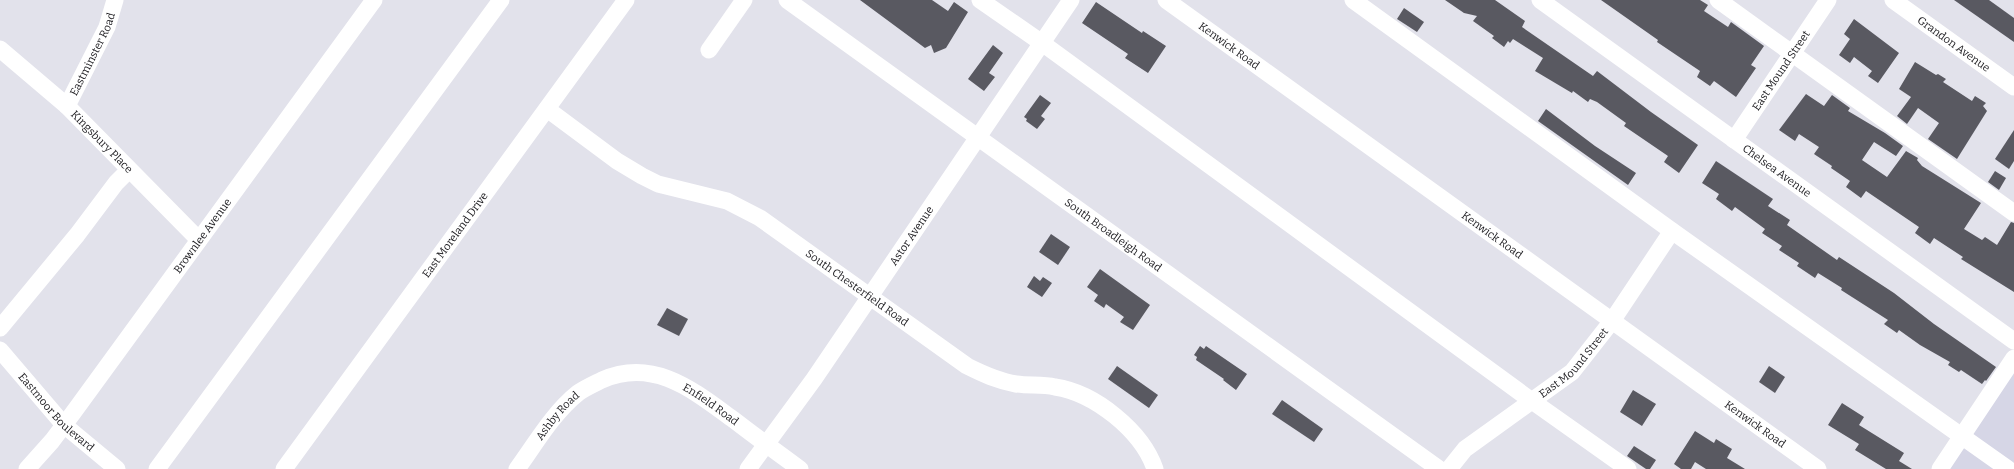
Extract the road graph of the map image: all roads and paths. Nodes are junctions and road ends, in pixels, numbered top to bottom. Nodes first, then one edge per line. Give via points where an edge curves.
1 (115, 0) edge
2 (374, 0) edge
3 (501, 0) edge
4 (626, 0) edge
5 (744, 0) edge
6 (787, 0) edge
7 (980, 0) edge
8 (1071, 0) edge
9 (1166, 0) edge
10 (1353, 0) edge
11 (1540, 0) edge
12 (1718, 0) edge
13 (1828, 0) edge
14 (1893, 0) edge
15 (1042, 43) junction
16 (0, 49) edge
17 (708, 50) dead end
18 (1792, 53) junction
19 (2014, 87) edge
20 (67, 106) junction
21 (547, 109) junction
22 (978, 138) junction
23 (1734, 140) junction
24 (129, 170) junction
25 (2014, 213) edge
26 (1672, 231) junction
27 (198, 240) junction
28 (870, 296) junction
29 (1612, 321) junction
30 (0, 328) edge
31 (2014, 341) edge
32 (0, 350) edge
33 (2014, 358) edge
34 (610, 376) joint
35 (1532, 401) junction
36 (64, 425) junction
37 (1962, 436) junction
38 (766, 444) junction
39 (1987, 463) edge
40 (27, 469) edge
41 (117, 469) edge
42 (157, 469) edge
43 (284, 469) edge
44 (517, 469) edge
45 (748, 469) edge
46 (800, 469) edge
47 (1155, 469) edge
48 (1439, 469) edge
49 (1449, 469) edge
50 (1628, 469) edge
51 (1818, 469) edge
52 (1940, 469) edge
53 (2008, 469) edge

1 - 20 street, Eastminster Road via 107,27
2 - 27 street, Brownlee Avenue
3 - 42 street
4 - 21 street, East Moreland Drive
5 - 17 street
6 - 22 street, South Broadleigh Road
7 - 15 street
8 - 15 street, Astor Avenue
9 - 29 street, Kenwick Road
10 - 26 street
11 - 23 street, Chelsea Avenue
12 - 18 street
13 - 18 street, East Mound Street
14 - 19 street, Grandon Avenue
15 - 22 street, Astor Avenue
15 - 35 street
16 - 20 street, Kingsbury Place
18 - 23 street, East Mound Street
18 - 25 street
20 - 24 street, Kingsbury Place
21 - 28 street, South Chesterfield Road via 617,161 642,176 658,184 740,206
21 - 43 street, East Moreland Drive
22 - 28 street, Astor Avenue
22 - 48 street, South Broadleigh Road
23 - 31 street, Chelsea Avenue
24 - 27 street, Kingsbury Place
24 - 30 street
26 - 29 street, East Mound Street
26 - 37 street
27 - 36 street, Brownlee Avenue
28 - 38 street, Astor Avenue
28 - 47 street, South Chesterfield Road via 967,366 1017,384 1056,387 1071,391 1091,401 1129,427 1141,440
29 - 35 street, East Mound Street via 1572,372
29 - 51 street, Kenwick Road
32 - 36 street, Eastmoor Boulevard
33 - 37 street
34 - 38 street, Enfield Road via 625,372 642,372 674,380 697,393
34 - 44 street, Ashby Road via 579,392 566,404
35 - 49 street, East Mound Street via 1465,449
35 - 50 street
36 - 40 street, Brownlee Avenue
36 - 41 street, Eastmoor Boulevard
37 - 39 street
37 - 52 street
38 - 45 street, Astor Avenue
38 - 46 street, Enfield Road
39 - 53 street

